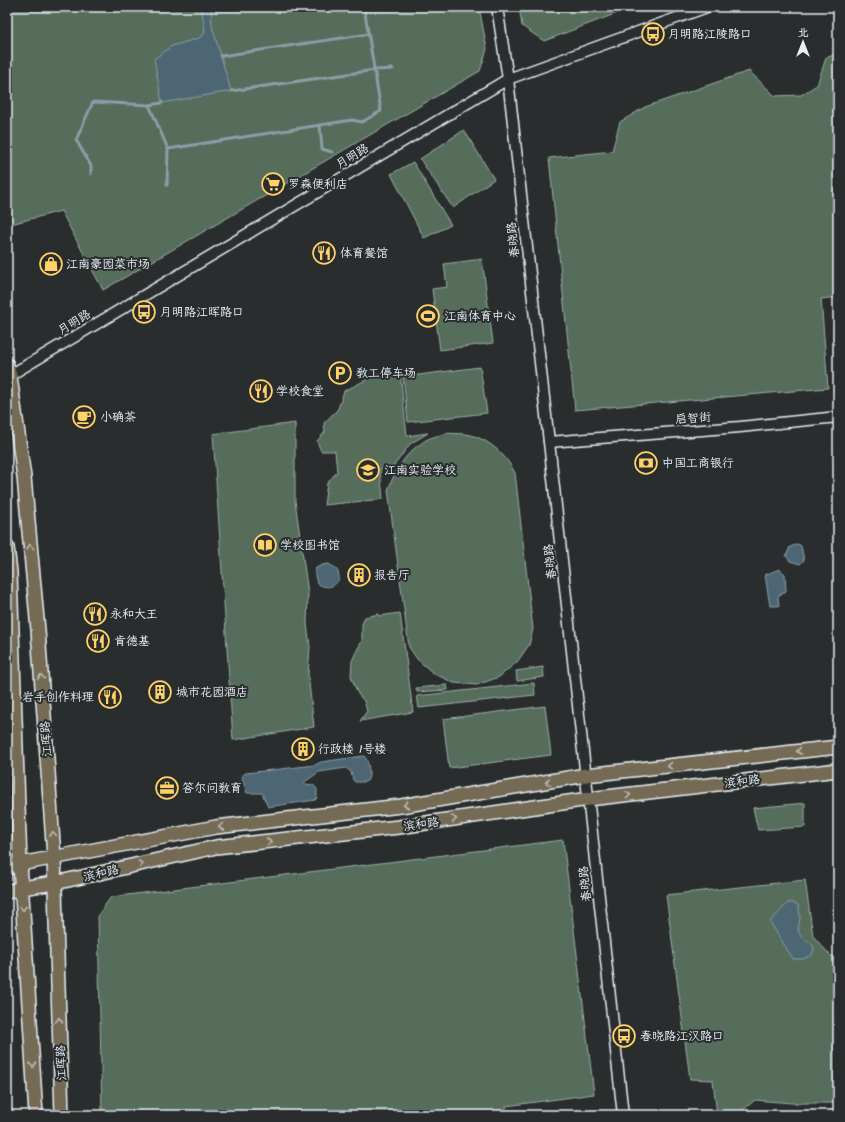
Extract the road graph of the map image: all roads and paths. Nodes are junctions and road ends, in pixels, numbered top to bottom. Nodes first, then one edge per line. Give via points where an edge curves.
1 (497, 7) edge
2 (707, 7) edge
3 (508, 79) junction
4 (8, 373) edge
5 (838, 417) edge
6 (549, 442) junction
7 (7, 547) edge
8 (838, 747) edge
9 (838, 770) edge
10 (586, 775) junction
11 (589, 799) junction
12 (54, 857) junction
13 (20, 864) junction
14 (7, 868) edge
15 (55, 883) junction
16 (21, 888) junction
17 (7, 892) edge
18 (36, 1115) edge
19 (62, 1115) edge
20 (623, 1115) edge

1 - 3 street, 春晓路
2 - 3 street, 月明路
3 - 4 street, 月明路
3 - 6 street, 春晓路
12 -> 4 main road, 江晖路 via 26,501
5 - 6 street, 启智街 via 740,428
6 - 10 street, 春晓路
7 - 13 main road
8 -> 10 main road, 滨和路
11 -> 9 main road, 滨和路
10 - 11 street, 春晓路
10 -> 12 main road, 滨和路 via 400,806 216,827
15 -> 11 main road, 滨和路 via 216,847 399,827
11 - 20 street, 春晓路
12 - 13 main road, 滨和路
12 - 15 main road, 江晖路
13 - 14 main road, 滨和路
13 - 16 main road
15 - 16 main road, 滨和路
19 -> 15 main road, 江晖路
16 - 17 main road, 滨和路
16 -> 18 main road

